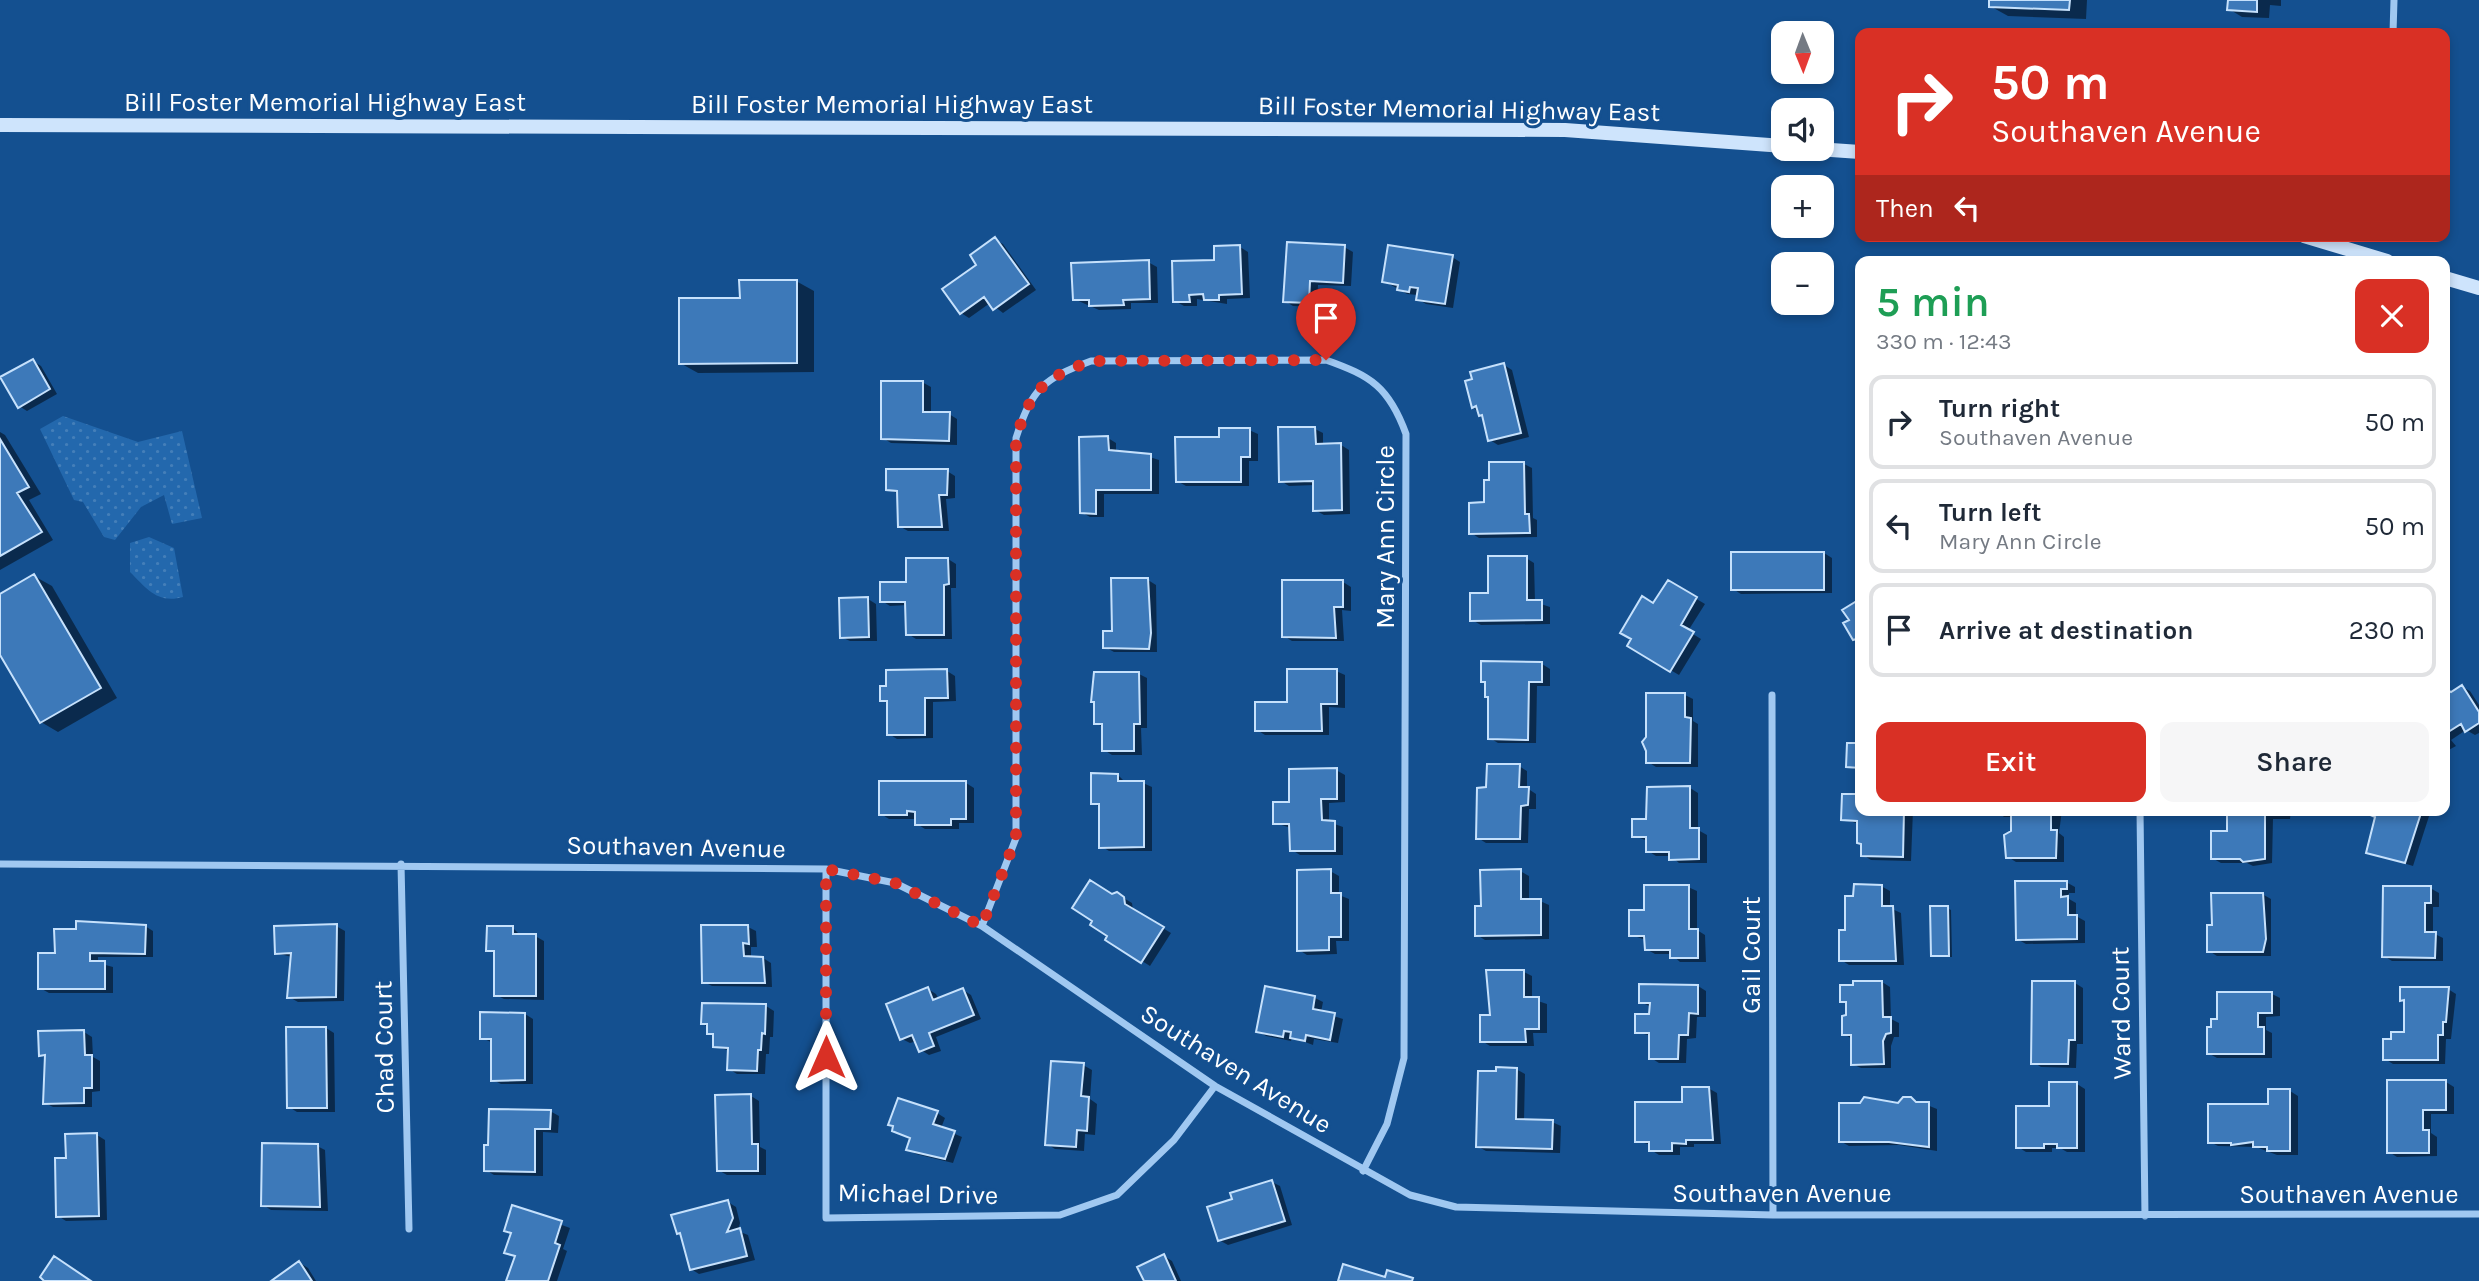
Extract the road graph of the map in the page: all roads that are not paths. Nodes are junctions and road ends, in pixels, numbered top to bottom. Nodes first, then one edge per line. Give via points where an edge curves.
1 (2394, 0) edge
2 (2393, 28) edge
3 (0, 125) edge
4 (1771, 145) edge
5 (1834, 150) edge
6 (1855, 152) edge
7 (2324, 242) edge
8 (2370, 256) edge
9 (2450, 279) edge
10 (2479, 288) edge
11 (1772, 695) dead end
12 (2140, 816) edge
13 (0, 864) edge
14 (401, 864) junction
15 (826, 869) junction
16 (982, 926) junction
17 (1215, 1086) junction
18 (1363, 1171) junction
19 (2479, 1214) edge
20 (1773, 1215) junction
21 (2145, 1216) junction
22 (409, 1228) dead end

1 - 2 street
3 - 4 main road, Bill Foster Memorial Highway East via 1551,130
5 - 6 main road
7 - 8 main road
9 - 10 main road
11 - 20 street, Gail Court
12 - 21 street, Ward Court
13 - 14 street, Southaven Avenue
14 - 15 street, Southaven Avenue
14 - 22 street, Chad Court
15 - 16 street, Southaven Avenue via 895,883
15 - 17 street, Michael Drive via 826,1218 1060,1215 1117,1195 1174,1140
16 - 17 street, Southaven Avenue
16 - 18 street, Mary Ann Circle via 1016,838 1016,438 1037,390 1062,372 1091,361 1326,360 1359,372 1385,391 1406,434 1404,1058 1387,1124
17 - 18 street, Southaven Avenue
18 - 20 street, Southaven Avenue via 1410,1195 1456,1207
19 - 21 street, Southaven Avenue
20 - 21 street, Southaven Avenue

